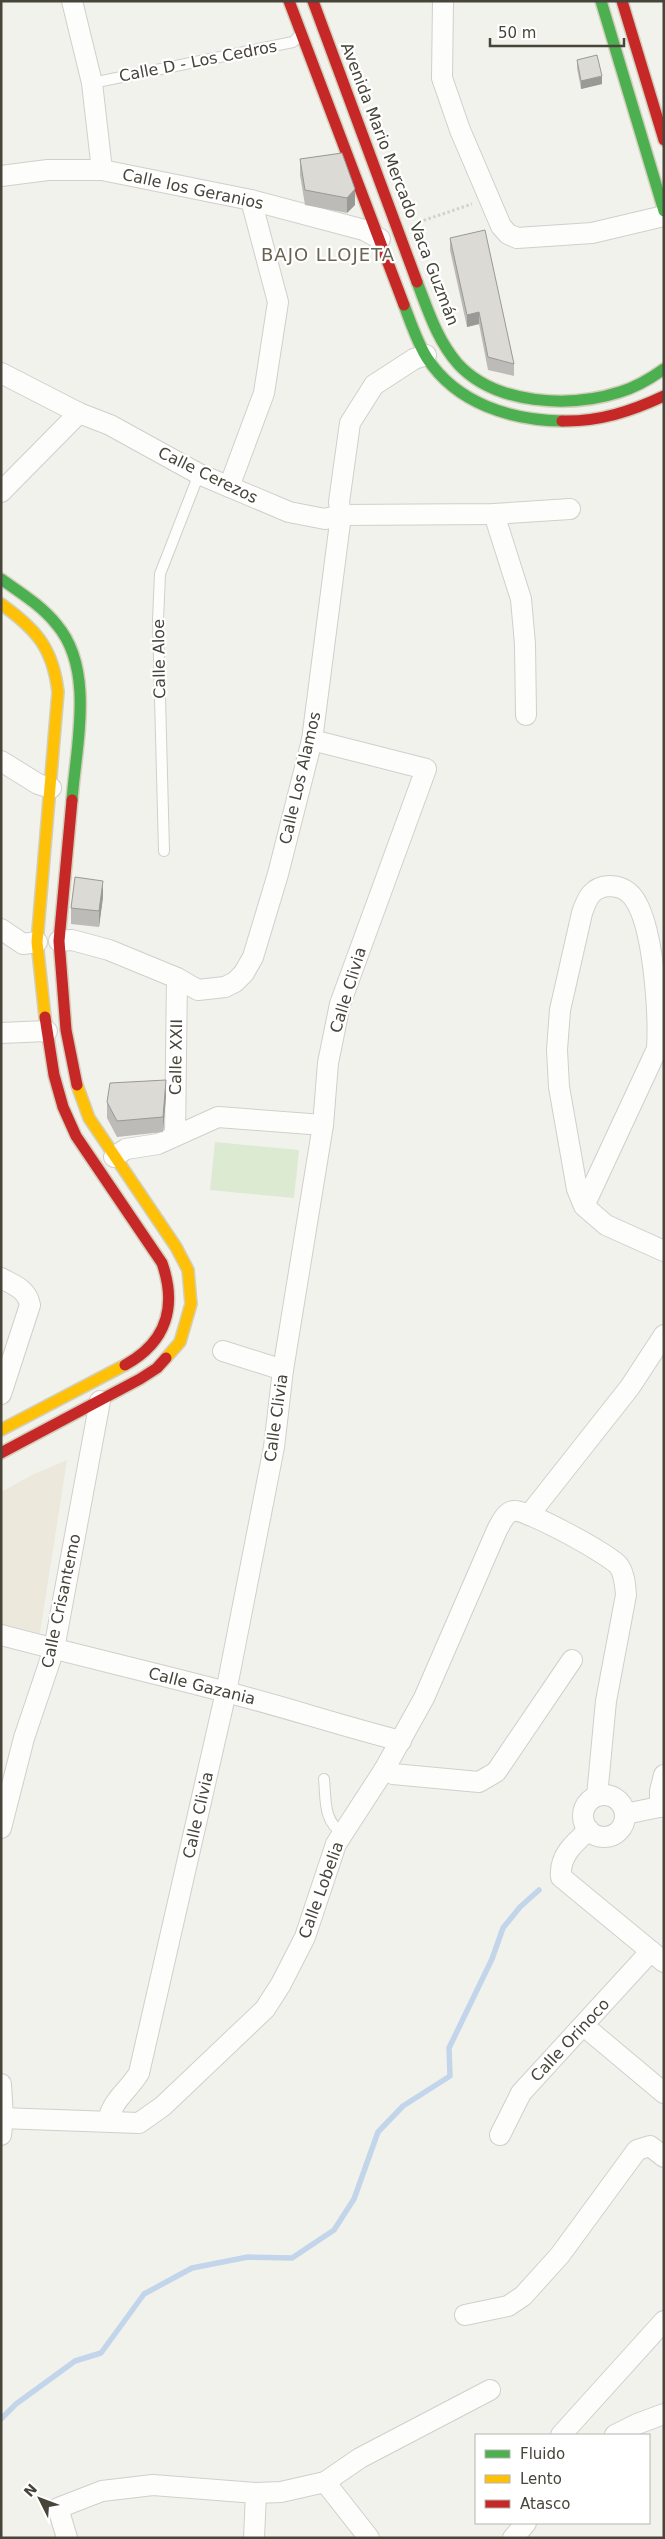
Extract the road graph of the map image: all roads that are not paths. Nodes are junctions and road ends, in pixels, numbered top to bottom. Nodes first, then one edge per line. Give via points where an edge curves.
1 (72, 1) edge
2 (289, 1) edge
3 (313, 1) edge
4 (443, 1) edge
5 (601, 1) edge
6 (622, 1) edge
7 (322, 26) junction
8 (301, 33) junction
9 (92, 83) junction
10 (664, 140) edge
11 (102, 170) junction
12 (1, 176) edge
13 (251, 200) junction
14 (664, 211) edge
15 (664, 216) edge
16 (389, 236) junction
17 (444, 346) junction
18 (426, 355) junction
19 (664, 369) edge
20 (1, 373) edge
21 (664, 396) edge
22 (79, 413) junction
23 (199, 474) junction
24 (228, 487) junction
25 (1, 492) edge
26 (570, 509) dead end
27 (494, 514) junction
28 (342, 515) junction
29 (1, 579) edge
30 (1, 604) edge
31 (526, 715) dead end
32 (312, 740) junction
33 (1, 761) edge
34 (51, 788) junction
35 (71, 789) junction
36 (164, 851) dead end
37 (1, 929) edge
38 (59, 941) junction
39 (37, 942) junction
40 (177, 978) junction
41 (56, 1031) junction
42 (1, 1033) edge
43 (661, 1054) edge
44 (323, 1124) junction
45 (176, 1136) junction
46 (114, 1157) junction
47 (584, 1206) junction
48 (664, 1251) edge
49 (1, 1278) edge
50 (664, 1335) edge
51 (223, 1351) dead end
52 (283, 1370) junction
53 (91, 1383) junction
54 (1, 1394) edge
55 (100, 1401) junction
56 (1, 1407) edge
57 (6, 1427) edge
58 (1, 1453) edge
59 (529, 1515) junction
60 (1, 1635) edge
61 (54, 1649) junction
62 (572, 1660) dead end
63 (226, 1692) junction
64 (401, 1741) junction
65 (384, 1770) junction
66 (664, 1774) edge
67 (324, 1779) dead end
68 (597, 1796) junction
69 (662, 1806) edge
70 (625, 1814) junction
71 (1, 1828) edge
72 (589, 1830) junction
73 (343, 1832) junction
74 (657, 1957) edge
75 (584, 2026) junction
76 (1, 2084) edge
77 (664, 2093) edge
78 (108, 2121) junction
79 (2, 2123) edge
80 (500, 2135) dead end
81 (664, 2157) edge
82 (465, 2315) dead end
83 (664, 2321) edge
84 (490, 2390) dead end
85 (664, 2414) edge
86 (562, 2434) edge
87 (618, 2434) edge
88 (325, 2482) junction
89 (256, 2493) junction
90 (525, 2524) edge
91 (67, 2538) edge
92 (254, 2538) edge
93 (369, 2538) edge
94 (513, 2538) edge

1 - 9 street
2 - 8 main road, Avenida Mario Mercado Vaca Guzmán
3 - 7 main road, Avenida Mario Mercado Vaca Guzmán
4 - 15 street via 442,78 484,188 501,226 508,234 517,238 592,233
5 - 14 main road
6 - 10 main road
7 - 8 main road
7 - 16 main road, Avenida Mario Mercado Vaca Guzmán
8 - 9 lane, Calle D - Los Cedros via 293,42
8 - 16 main road, Avenida Mario Mercado Vaca Guzmán
9 - 11 street
11 - 12 street, Calle los Geranios via 48,170
11 - 13 street, Calle los Geranios
13 - 16 street, Calle los Geranios
13 - 24 street via 278,302 264,393
16 - 17 main road, Avenida Mario Mercado Vaca Guzmán
16 - 18 main road, Avenida Mario Mercado Vaca Guzmán via 416,339
17 - 18 main road
17 - 19 main road, Avenida Mario Mercado Vaca Guzmán via 467,372 482,382 500,391 540,399 614,394 652,379
18 - 21 main road, Avenida Mario Mercado Vaca Guzmán via 440,375 474,400 494,410 538,421 566,423 620,415
18 - 28 street, Calle Los Alamos via 414,359 374,385 350,423 340,502
20 - 22 street, Calle Cerezos
22 - 23 street, Calle Cerezos via 110,425
22 - 25 street
23 - 24 street, Calle Cerezos
23 - 36 lane, Calle Aloe via 160,574 158,620
24 - 28 street, Calle Cerezos via 289,512 326,519
26 - 27 street, Calle Cerezos
27 - 28 street, Calle Cerezos
27 - 31 street via 521,599
28 - 32 street, Calle Los Alamos
29 - 35 main road via 56,621 78,662 81,696
30 - 34 main road via 41,636 54,664 58,692
32 - 40 street, Calle Los Alamos via 278,874 253,957 244,973 225,987 198,990
32 - 44 street, Calle Clivia via 426,769 340,1004 328,1063
33 - 34 street via 38,784
34 - 35 main road
34 - 39 main road
35 - 38 main road
37 - 39 street via 23,944
38 - 39 main road
38 - 40 street, Calle Los Alamos via 72,940 109,950
38 - 41 main road
39 - 41 main road
40 - 45 street, Calle XXII
41 - 42 street
41 - 46 main road via 89,1118
41 - 53 main road via 56,1083 76,1136 148,1240 170,1281 170,1310 157,1339 130,1362
43 - 47 street
43 - 47 street via 648,936 638,905 626,890 617,886 602,887 587,898 582,913 560,1010 557,1050 559,1087 576,1189
44 - 45 street via 218,1117
44 - 52 street, Calle Clivia
45 - 46 street via 158,1144 126,1149
46 - 55 main road via 188,1270 191,1304 180,1342 157,1368
47 - 48 street via 606,1224
49 - 54 street via 22,1289 30,1305
50 - 59 street via 630,1387
51 - 52 street
52 - 63 street, Calle Clivia via 274,1447
53 - 55 main road
53 - 57 main road
55 - 58 main road
55 - 61 street, Calle Crisantemo
56 - 57 street
59 - 64 street, Calle Lobelia via 509,1512 497,1530 424,1698
59 - 68 street via 603,1553 620,1567 625,1578 626,1595 606,1701
60 - 61 street, Calle Gazania
61 - 63 street, Calle Gazania
61 - 71 street, Calle Crisantemo via 24,1738
62 - 65 street via 505,1760 488,1778 479,1782 393,1774
63 - 64 street, Calle Gazania
63 - 78 street, Calle Clivia via 139,2072 114,2104
64 - 65 street, Calle Lobelia
65 - 73 street, Calle Lobelia
66 - 69 street via 660,1791
67 - 73 lane via 329,1819
68 - 70 street via 604,1794 615,1798
68 - 72 street via 584,1808 584,1820
69 - 70 street
70 - 72 street via 622,1826 613,1834 601,1836
72 - 74 street via 565,1857 562,1877
73 - 78 street, Calle Lobelia via 305,1937 282,1984 265,2009 148,2118 139,2123
74 - 75 street, Calle Orinoco
75 - 77 street
75 - 80 street, Calle Orinoco via 521,2093
76 - 79 street
78 - 79 street, Calle Lobelia
81 - 82 street via 650,2146 637,2150 560,2255 523,2296 508,2306
83 - 86 street
84 - 88 street via 360,2458
85 - 87 street
88 - 89 street via 281,2492
88 - 93 street
89 - 91 street via 153,2485 102,2491 58,2508
89 - 92 street
90 - 94 street

